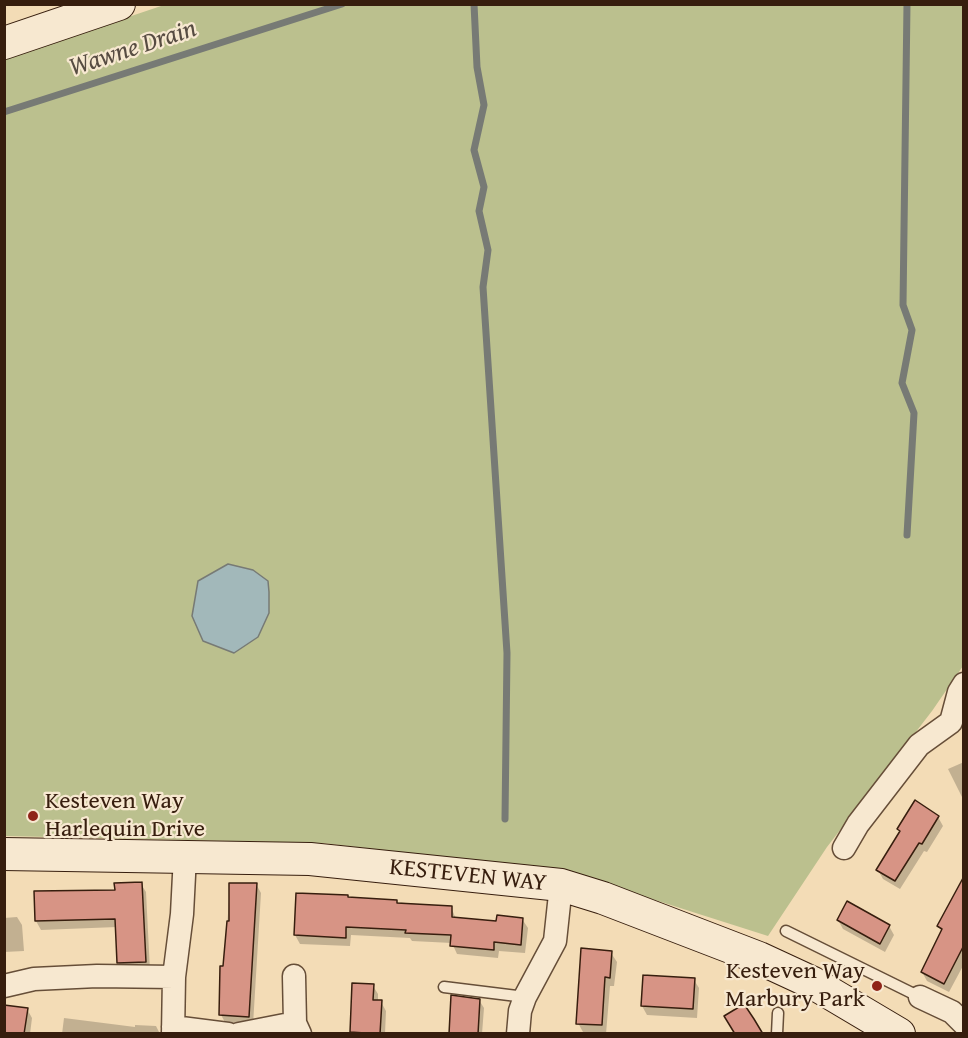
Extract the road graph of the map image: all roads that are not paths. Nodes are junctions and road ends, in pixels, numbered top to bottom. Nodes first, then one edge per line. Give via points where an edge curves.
1 (119, 4) edge
2 (4, 43) edge
3 (963, 684) edge
4 (957, 726) edge
5 (844, 848) dead end
6 (4, 854) edge
7 (185, 856) junction
8 (561, 885) junction
9 (786, 932) dead end
10 (294, 976) dead end
11 (174, 977) junction
12 (4, 986) edge
13 (444, 987) dead end
14 (525, 997) junction
15 (920, 997) joint
16 (960, 1012) edge
17 (778, 1013) dead end
18 (298, 1028) edge
19 (173, 1030) edge
20 (228, 1034) edge
21 (239, 1034) edge
22 (518, 1034) edge
23 (777, 1034) edge
24 (899, 1034) edge

1 - 2 street
3 - 4 street
4 - 5 street via 920,745
6 - 7 street, KESTEVEN WAY
7 - 8 street, KESTEVEN WAY via 310,859
7 - 11 street
8 - 14 street via 555,941
8 - 24 street, KESTEVEN WAY via 759,958 813,983
9 - 15 lane
10 - 18 street
11 - 12 street via 87,976 34,979
11 - 19 street
13 - 14 lane
14 - 22 street via 519,1011
15 - 16 street
17 - 23 lane
18 - 21 street
19 - 20 street

